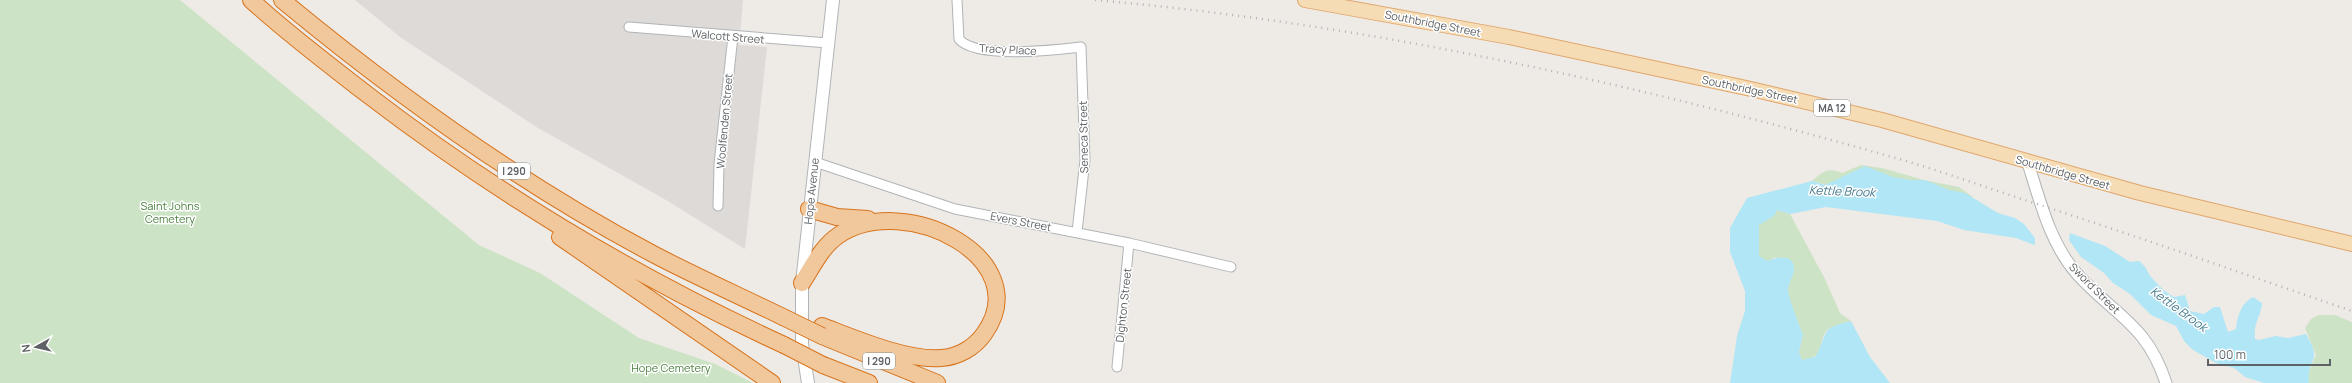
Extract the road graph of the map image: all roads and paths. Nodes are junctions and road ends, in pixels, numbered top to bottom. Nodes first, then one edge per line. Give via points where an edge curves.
1 (251, 0) edge
2 (282, 0) edge
3 (833, 0) edge
4 (957, 0) edge
5 (1305, 0) edge
6 (629, 27) dead end
7 (733, 36) junction
8 (828, 43) junction
9 (1075, 48) joint
10 (451, 156) junction
11 (815, 162) junction
12 (2028, 163) junction
13 (718, 206) dead end
14 (809, 209) junction
15 (889, 221) junction
16 (1077, 232) junction
17 (1129, 243) junction
18 (2352, 244) edge
19 (1231, 267) dead end
20 (802, 283) junction
21 (822, 331) junction
22 (1117, 367) dead end
23 (772, 383) edge
24 (808, 383) edge
25 (869, 383) edge
26 (937, 383) edge
27 (2166, 383) edge

1 - 10 highway, I 290 via 324,62
2 - 21 highway, I 290, bridge via 386,83 507,167 655,256 768,310
3 - 8 main road, Hope Avenue
4 - 9 street, Tracy Place via 959,39 967,45 1016,51
5 - 12 main road, Southbridge Street / MA 12 via 1509,37 1751,89 1882,120
6 - 7 street, Walcott Street
7 - 8 street, Walcott Street
7 - 13 street, Woolfenden Street via 719,164
8 - 11 main road, Hope Avenue
9 - 16 street, Seneca Street via 1081,47 1085,160
10 - 23 highway via 512,206 547,227 601,267
10 - 25 highway, I 290, bridge via 518,202 653,280 823,365
11 - 14 main road, Hope Avenue
11 - 16 street, Evers Street via 937,204
12 - 18 main road, Southbridge Street / MA 12 via 2140,194
12 - 27 street, Sword Street via 2045,218 2066,259 2091,287 2141,333 2156,357
14 - 15 highway via 837,217
14 - 20 main road, Hope Avenue
15 - 20 highway via 860,224 838,236 820,254
15 - 21 highway via 902,221 935,229 960,242 979,259 993,282 995,294 996,304 988,328 973,346 964,352 940,358 905,353
16 - 17 street, Evers Street
17 - 19 street, Evers Street
17 - 22 street, Dighton Street
20 - 24 main road, Hope Avenue via 802,344
21 - 26 highway, I 290

